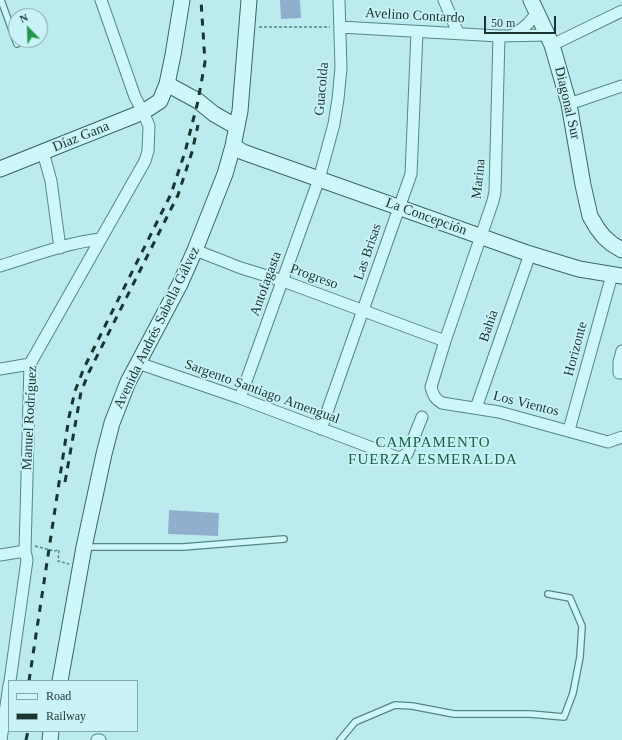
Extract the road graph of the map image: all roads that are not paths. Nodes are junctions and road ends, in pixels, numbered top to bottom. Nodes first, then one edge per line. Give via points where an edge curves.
1 (1, 0) edge
2 (101, 0) edge
3 (182, 0) edge
4 (249, 0) edge
5 (339, 0) edge
6 (444, 0) edge
7 (534, 6) edge
8 (622, 11) edge
9 (8, 18) edge
10 (340, 27) junction
11 (417, 32) junction
12 (458, 33) junction
13 (513, 35) junction
14 (499, 36) junction
15 (550, 40) junction
16 (167, 84) junction
17 (622, 86) edge
18 (569, 104) junction
19 (143, 112) junction
20 (238, 128) junction
21 (233, 146) junction
22 (43, 152) junction
23 (0, 169) edge
24 (319, 179) junction
25 (400, 208) junction
26 (481, 237) junction
27 (100, 239) junction
28 (60, 248) junction
29 (195, 250) junction
30 (622, 250) edge
31 (530, 254) junction
32 (0, 266) edge
33 (617, 275) edge
34 (283, 281) junction
35 (363, 310) junction
36 (445, 342) junction
37 (622, 351) edge
38 (138, 363) junction
39 (30, 364) junction
40 (0, 369) edge
41 (620, 373) edge
42 (432, 387) joint
43 (240, 398) junction
44 (476, 408) junction
45 (422, 417) dead end
46 (321, 429) junction
47 (569, 430) junction
48 (622, 437) edge
49 (284, 539) dead end
50 (26, 547) junction
51 (84, 547) junction
52 (0, 555) edge
53 (548, 594) dead end
54 (10, 680) edge
55 (60, 680) edge
56 (8, 692) edge
57 (1, 740) edge
58 (340, 740) edge

1 - 9 lane
2 - 19 street, Manuel Rodríguez via 135,97
3 - 16 main road
4 - 20 main road, Avenida Andrés Sabella Gálvez
5 - 10 street, Guacolda
6 - 12 street
7 - 13 street via 529,23
7 - 15 main road, Diagonal Sur
8 - 15 street, Avelino Contardo
10 - 11 street, Avelino Contardo
10 - 24 street, Guacolda via 341,68 338,99
11 - 12 street, Avelino Contardo
11 - 25 street, Las Brisas via 412,170
12 - 14 street, Avelino Contardo
13 - 14 street, Avelino Contardo
13 - 15 street, Avelino Contardo
14 - 26 street, Marina via 496,183
15 - 18 main road, Diagonal Sur
16 - 19 main road, Díaz Gana via 160,101
16 - 20 main road
17 - 18 street
18 - 30 main road, Diagonal Sur via 589,211 600,233
19 - 22 main road, Díaz Gana
19 - 27 street, Manuel Rodríguez via 149,126 145,161
20 - 21 main road, Avenida Andrés Sabella Gálvez
21 - 24 main road, La Concepción via 243,152
21 - 29 main road, Avenida Andrés Sabella Gálvez via 225,174
22 - 23 main road, Díaz Gana
22 - 28 street via 51,181
24 - 25 main road, La Concepción
24 - 34 street, Antofagasta
25 - 26 main road, La Concepción
25 - 35 street, Las Brisas
26 - 31 main road, La Concepción
26 - 36 street, Marina
27 - 28 street
27 - 39 street, Manuel Rodríguez
28 - 32 street
29 - 34 street, Progreso
29 - 38 main road, Avenida Andrés Sabella Gálvez
31 - 33 main road, La Concepción via 579,269
31 - 44 street, Bahía
33 - 47 street, Horizonte
34 - 35 street, Progreso
34 - 43 street, Antofagasta
35 - 36 street, Progreso
35 - 46 street, Las Brisas
36 - 42 street, Marina
37 - 41 street
38 - 43 street, Sargento Santiago Amengual
38 - 51 main road, Avenida Andrés Sabella Gálvez via 122,396 108,437
39 - 40 street
39 - 50 street, Manuel Rodríguez
42 - 44 street, Los Vientos via 436,399 442,403
43 - 46 street, Sargento Santiago Amengual
44 - 47 street, Los Vientos
45 - 46 street, Sargento Santiago Amengual via 407,454 399,458
47 - 48 street, Los Vientos via 608,442
49 - 51 lane via 183,547
50 - 52 street
50 - 54 street, Manuel Rodríguez via 27,560
51 - 55 main road, Avenida Andrés Sabella Gálvez
53 - 58 lane via 570,598 582,626 580,657 573,693 564,716 454,714 395,705 355,722
56 - 57 street

